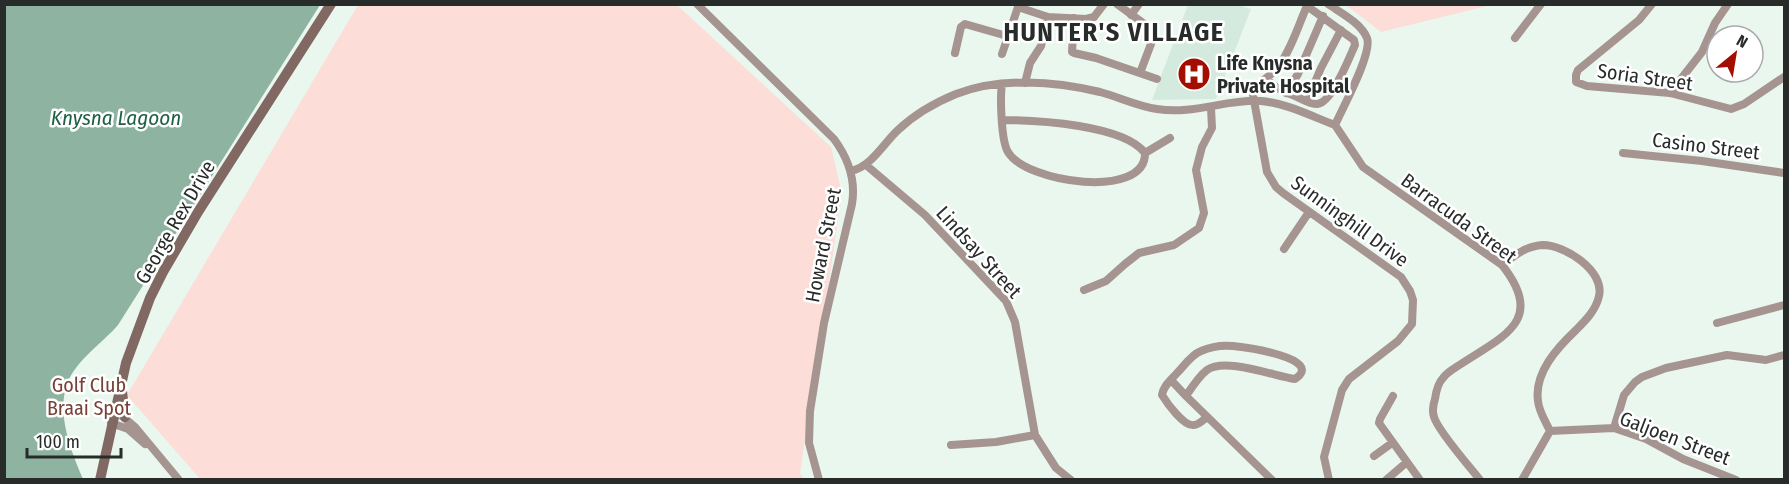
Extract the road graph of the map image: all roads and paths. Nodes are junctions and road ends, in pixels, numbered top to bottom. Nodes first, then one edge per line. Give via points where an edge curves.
1 (331, 4) edge
2 (697, 4) edge
3 (1104, 4) edge
4 (1117, 4) edge
5 (1139, 4) edge
6 (1328, 4) edge
7 (1541, 4) edge
8 (1652, 4) edge
9 (1728, 4) edge
10 (1306, 5) edge
11 (1018, 6) edge
12 (1131, 15) junction
13 (1323, 16) junction
14 (1048, 17) junction
15 (1074, 18) junction
16 (1341, 30) junction
17 (1007, 36) junction
18 (1515, 38) dead end
19 (955, 53) dead end
20 (1002, 54) dead end
21 (1140, 73) junction
22 (1785, 77) edge
23 (1157, 79) dead end
24 (1267, 79) junction
25 (1025, 83) junction
26 (1002, 84) junction
27 (1286, 93) junction
28 (1670, 93) junction
29 (1253, 101) junction
30 (1307, 101) junction
31 (1211, 108) junction
32 (1004, 120) junction
33 (1335, 125) junction
34 (1170, 138) dead end
35 (1145, 153) junction
36 (1623, 153) dead end
37 (866, 165) junction
38 (851, 171) junction
39 (1785, 173) edge
40 (1309, 212) junction
41 (1284, 249) dead end
42 (1503, 265) junction
43 (1084, 290) dead end
44 (1785, 305) edge
45 (1717, 323) dead end
46 (1785, 354) edge
47 (1171, 380) junction
48 (121, 382) junction
49 (1186, 396) junction
50 (1394, 396) dead end
51 (125, 417) junction
52 (1207, 417) junction
53 (113, 418) junction
54 (1614, 428) junction
55 (1550, 431) junction
56 (1035, 435) junction
57 (1392, 443) junction
58 (951, 445) dead end
59 (149, 446) junction
60 (1374, 456) dead end
61 (1407, 462) junction
62 (100, 480) edge
63 (179, 480) edge
64 (819, 480) edge
65 (1071, 480) edge
66 (1272, 480) edge
67 (1329, 480) edge
68 (1386, 480) edge
69 (1420, 480) edge
70 (1480, 480) edge
71 (1522, 480) edge
72 (1736, 480) edge

1 - 48 street, George Rex Drive via 177,246 150,298
2 - 38 street, Howard Street via 834,139
3 - 15 street via 1090,18
4 - 12 street
5 - 12 street
6 - 33 street via 1362,30 1368,42
7 - 18 street
8 - 28 street, Soria Street via 1640,20 1578,70 1575,79 1579,84
9 - 28 street via 1702,52
10 - 13 street
10 - 24 street via 1279,66
11 - 14 street
11 - 17 street
12 - 21 street via 1154,33
13 - 16 street
13 - 27 street
14 - 15 street
14 - 25 street
15 - 21 street via 1074,53
16 - 30 street
16 - 30 street via 1355,43 1349,58 1329,98 1320,104
17 - 19 street via 965,24
17 - 20 street
21 - 23 street
22 - 28 street, Soria Street via 1731,110
24 - 27 street
24 - 29 street via 1257,87
25 - 26 street
25 - 31 street via 1077,88 1156,109
26 - 32 street
26 - 37 street via 959,93 926,108 898,130
27 - 30 street
29 - 31 street
29 - 33 street via 1275,103
29 - 40 street, Sunninghill Drive via 1271,181
31 - 43 street via 1212,128 1196,170 1204,213 1199,228 1174,245 1139,253 1106,281
32 - 35 street via 1100,130 1137,144
32 - 35 street via 1005,144 1011,156 1020,164 1058,179 1082,182 1126,178 1141,168
33 - 42 street, Barracuda Street via 1363,167
34 - 35 street
36 - 39 street, Casino Street
37 - 38 street
37 - 56 street, Lindsay Street via 925,215 1006,301 1015,322
38 - 64 street, Howard Street via 852,204 824,323 809,422 809,443
40 - 41 street
40 - 67 street, Sunninghill Drive via 1392,270 1406,282 1413,300 1408,330 1344,386 1324,461
42 - 55 street via 1518,252 1545,245 1575,257 1599,285 1593,311 1561,344 1542,374 1538,401
42 - 70 street, Barracuda Street via 1519,293 1516,323 1443,377 1433,410 1437,424
44 - 45 street
46 - 54 street via 1766,360 1727,355 1642,377 1624,395
47 - 49 street
47 - 49 street via 1197,352 1228,346 1292,358 1301,367 1295,379 1213,367 1205,371
47 - 52 street via 1162,395 1180,418 1194,426
48 - 51 street
48 - 53 street, George Rex Drive
49 - 52 street
50 - 57 street via 1379,423
51 - 53 street
51 - 59 street
52 - 66 street
53 - 59 street
53 - 62 street, George Rex Drive
54 - 55 street, Galjoen Street
54 - 72 street, Galjoen Street
55 - 71 street
56 - 58 street
56 - 65 street, Lindsay Street via 1056,468
57 - 60 street
57 - 61 street
59 - 63 street
61 - 68 street
61 - 69 street

